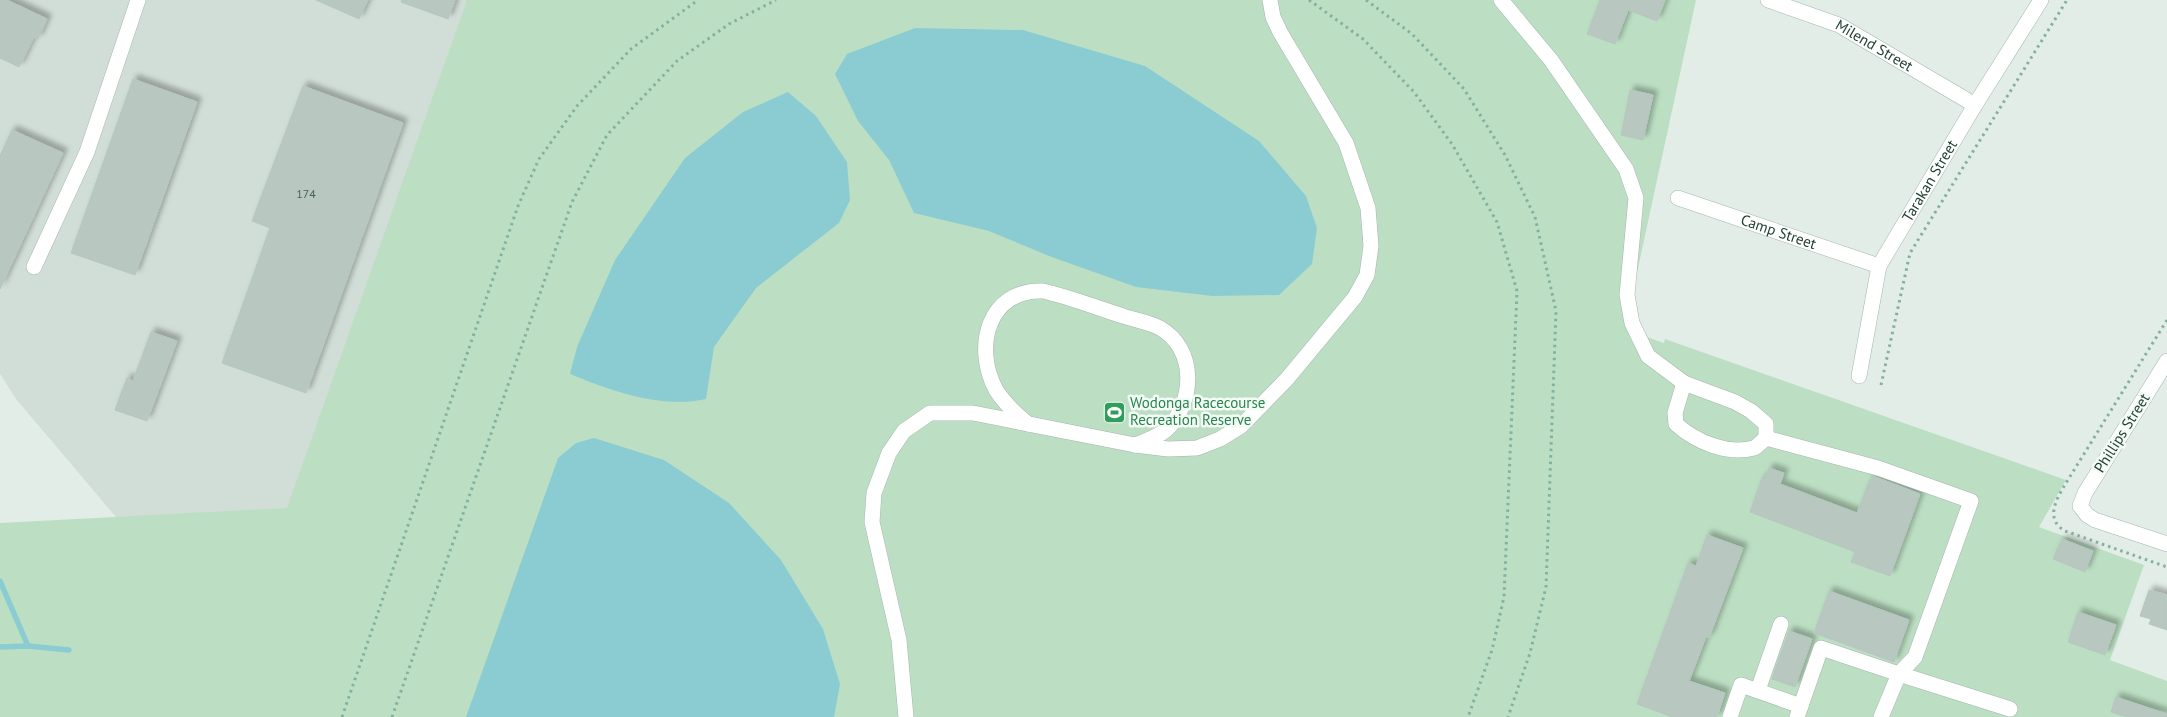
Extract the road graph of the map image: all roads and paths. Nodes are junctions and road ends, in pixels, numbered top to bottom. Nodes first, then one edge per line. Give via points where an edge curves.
1 (138, 0) edge
2 (698, 0) edge
3 (776, 0) edge
4 (1270, 0) edge
5 (1309, 0) edge
6 (1366, 0) edge
7 (1501, 0) edge
8 (1768, 0) edge
9 (2041, 0) edge
10 (2067, 0) edge
11 (1975, 106) junction
12 (1678, 198) dead end
13 (1879, 266) junction
14 (34, 267) dead end
15 (2167, 361) edge
16 (1859, 376) dead end
17 (1684, 383) junction
18 (1881, 385) dead end
19 (1030, 426) junction
20 (1766, 438) junction
21 (1135, 445) junction
22 (2167, 544) edge
23 (1781, 624) dead end
24 (1898, 674) junction
25 (1758, 690) junction
26 (2010, 710) dead end
27 (1799, 711) edge
28 (342, 717) edge
29 (392, 717) edge
30 (906, 717) edge
31 (1468, 717) edge
32 (1508, 717) edge
33 (1730, 717) edge
34 (1881, 717) edge

1 - 14 street via 87,152
2 - 28 path via 631,48 577,106 539,159 518,206
3 - 29 path via 729,24 677,61 607,135 572,202
4 - 21 street via 1280,32 1346,143 1357,174 1368,208 1371,246 1367,275 1355,297 1286,380 1241,426 1197,448
5 - 31 path via 1363,39 1414,92 1452,144 1497,222 1517,291 1504,597 1492,650
6 - 32 path via 1412,34 1464,90 1505,155 1535,217 1556,312 1546,587 1530,653
7 - 17 street via 1552,60 1626,169 1636,198 1627,295 1632,322 1648,356
8 - 11 street, Milend Street via 1839,25
9 - 11 street, Tarakan Street
10 - 18 path via 1910,253
11 - 13 street, Tarakan Street
12 - 13 street, Camp Street
13 - 16 street, Tarakan Street
15 - 22 street, Phillips Street via 2080,506 2095,520
17 - 20 street via 1751,411 1766,424
17 - 20 street via 1675,413 1676,424 1689,436 1714,446 1737,449 1756,448
19 - 21 street
19 - 21 street via 996,389 985,356 986,338 994,314 1015,294 1027,290 1054,294 1159,328 1176,341 1184,355 1188,374 1189,390 1184,404 1165,431
19 - 30 street via 973,413 930,413 904,431 889,453 874,493 872,522 898,640
20 - 24 street via 1878,468 1971,501 1915,657
23 - 25 street
24 - 26 street
24 - 27 street via 1821,648
24 - 34 street
25 - 27 street
25 - 33 street via 1742,684

